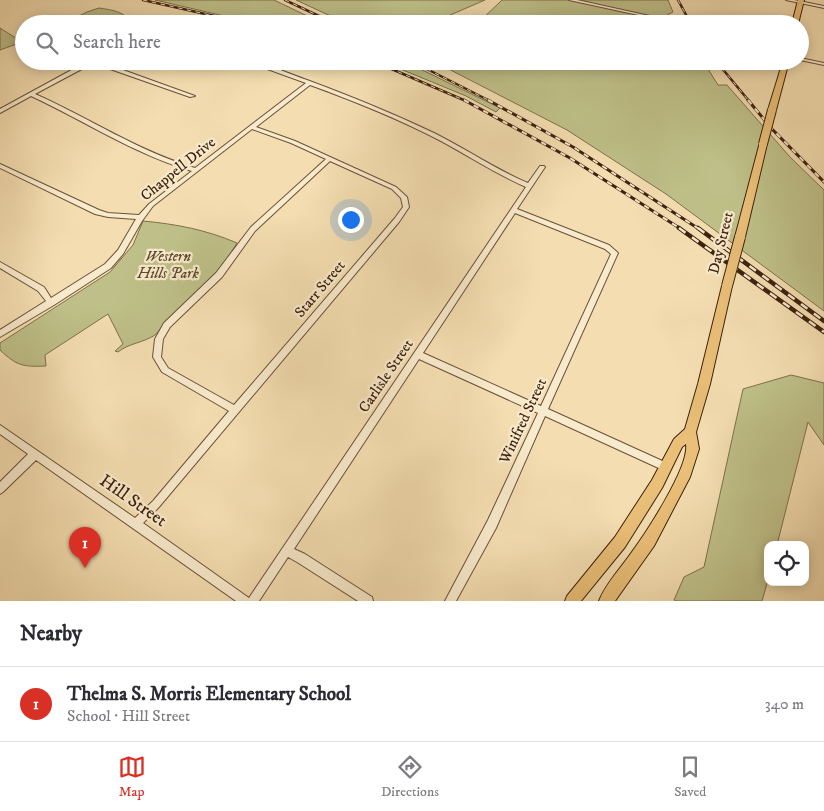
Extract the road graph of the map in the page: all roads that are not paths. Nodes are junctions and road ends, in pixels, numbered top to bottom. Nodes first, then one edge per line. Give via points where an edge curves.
1 (572, 0) edge
2 (788, 0) edge
3 (800, 1) edge
4 (824, 7) edge
5 (642, 15) edge
6 (797, 15) edge
7 (809, 61) edge
8 (824, 64) edge
9 (75, 70) edge
10 (118, 70) edge
11 (272, 70) edge
12 (783, 70) edge
13 (309, 83) junction
14 (31, 94) junction
15 (192, 96) dead end
16 (0, 111) edge
17 (251, 127) junction
18 (329, 159) junction
19 (0, 166) edge
20 (542, 167) dead end
21 (7, 170) junction
22 (196, 170) junction
23 (0, 175) edge
24 (529, 186) junction
25 (513, 210) junction
26 (139, 217) junction
27 (0, 265) edge
28 (51, 303) junction
29 (0, 334) edge
30 (417, 354) junction
31 (235, 410) junction
32 (544, 411) junction
33 (0, 429) edge
34 (690, 432) junction
35 (36, 454) junction
36 (666, 468) junction
37 (0, 489) edge
38 (135, 524) junction
39 (286, 551) junction
40 (246, 601) edge
41 (253, 601) edge
42 (368, 601) edge
43 (450, 601) edge
44 (572, 601) edge
45 (606, 601) edge

1 - 5 street
2 - 3 street
3 - 4 street
3 - 6 main road
7 - 8 street
9 - 14 street
10 - 15 street
11 - 13 street
12 - 34 main road, Day Street, bridge
13 - 17 street, Chappell Drive
13 - 24 street via 408,123
14 - 16 street
14 - 22 street via 56,104 118,140
17 - 18 street, Starr Street
17 - 22 street, Chappell Drive
18 - 31 street, Starr Street via 398,190 405,199 406,207
18 - 31 street via 253,229 219,275 168,325 159,339 157,357 165,370
19 - 21 street
20 - 24 street, Carlisle Street
21 - 23 street
21 - 26 street via 98,212
22 - 26 street, Chappell Drive
24 - 25 street, Carlisle Street
25 - 30 street, Carlisle Street
25 - 32 street, Winifred Street via 614,251 615,255
26 - 28 street, Chappell Drive via 115,260
27 - 28 street via 41,289
28 - 29 street, Chappell Drive
30 - 32 street
30 - 39 street, Carlisle Street
31 - 38 street, Starr Street via 156,504
32 - 36 street
32 - 43 street, Winifred Street via 492,524
33 - 35 street, Hill Street
34 - 36 main road, Day Street via 678,442
34 - 45 main road, Day Street via 693,450 674,498 649,541
35 - 37 street
35 - 38 street, Hill Street
36 - 44 main road, Day Street via 620,542
38 - 40 street, Hill Street
39 - 41 street, Carlisle Street
39 - 42 street

